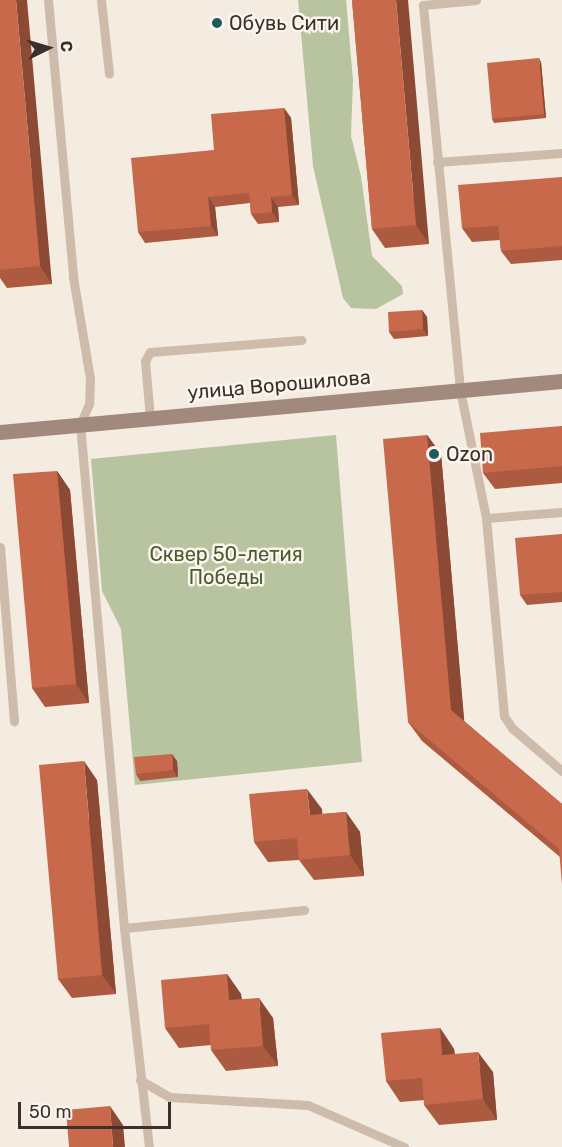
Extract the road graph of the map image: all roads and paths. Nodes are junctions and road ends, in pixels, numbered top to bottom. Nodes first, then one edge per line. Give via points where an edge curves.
1 (48, 0) edge
2 (101, 0) edge
3 (476, 0) edge
4 (109, 74) dead end
5 (562, 153) edge
6 (437, 162) junction
7 (302, 340) dead end
8 (562, 381) edge
9 (460, 390) junction
10 (150, 418) junction
11 (80, 424) junction
12 (0, 432) edge
13 (562, 512) edge
14 (486, 518) junction
15 (0, 547) edge
16 (1, 571) edge
17 (14, 721) dead end
18 (562, 771) edge
19 (304, 910) dead end
20 (124, 928) junction
21 (140, 1080) junction
22 (149, 1147) edge
23 (404, 1147) edge

1 - 11 lane via 73,277 90,379 89,404
2 - 4 lane
3 - 6 lane via 423,5
5 - 6 lane
6 - 9 lane
7 - 10 lane via 150,352 145,361
8 - 9 main road, улица Ворошилова
9 - 10 main road, улица Ворошилова
9 - 14 lane
10 - 11 main road, улица Ворошилова
11 - 12 main road, улица Ворошилова
11 - 20 lane
13 - 14 lane
14 - 18 lane via 504,716 512,728
15 - 16 lane
16 - 17 lane
19 - 20 lane
20 - 21 lane
21 - 22 lane
21 - 23 lane via 171,1097 308,1105

